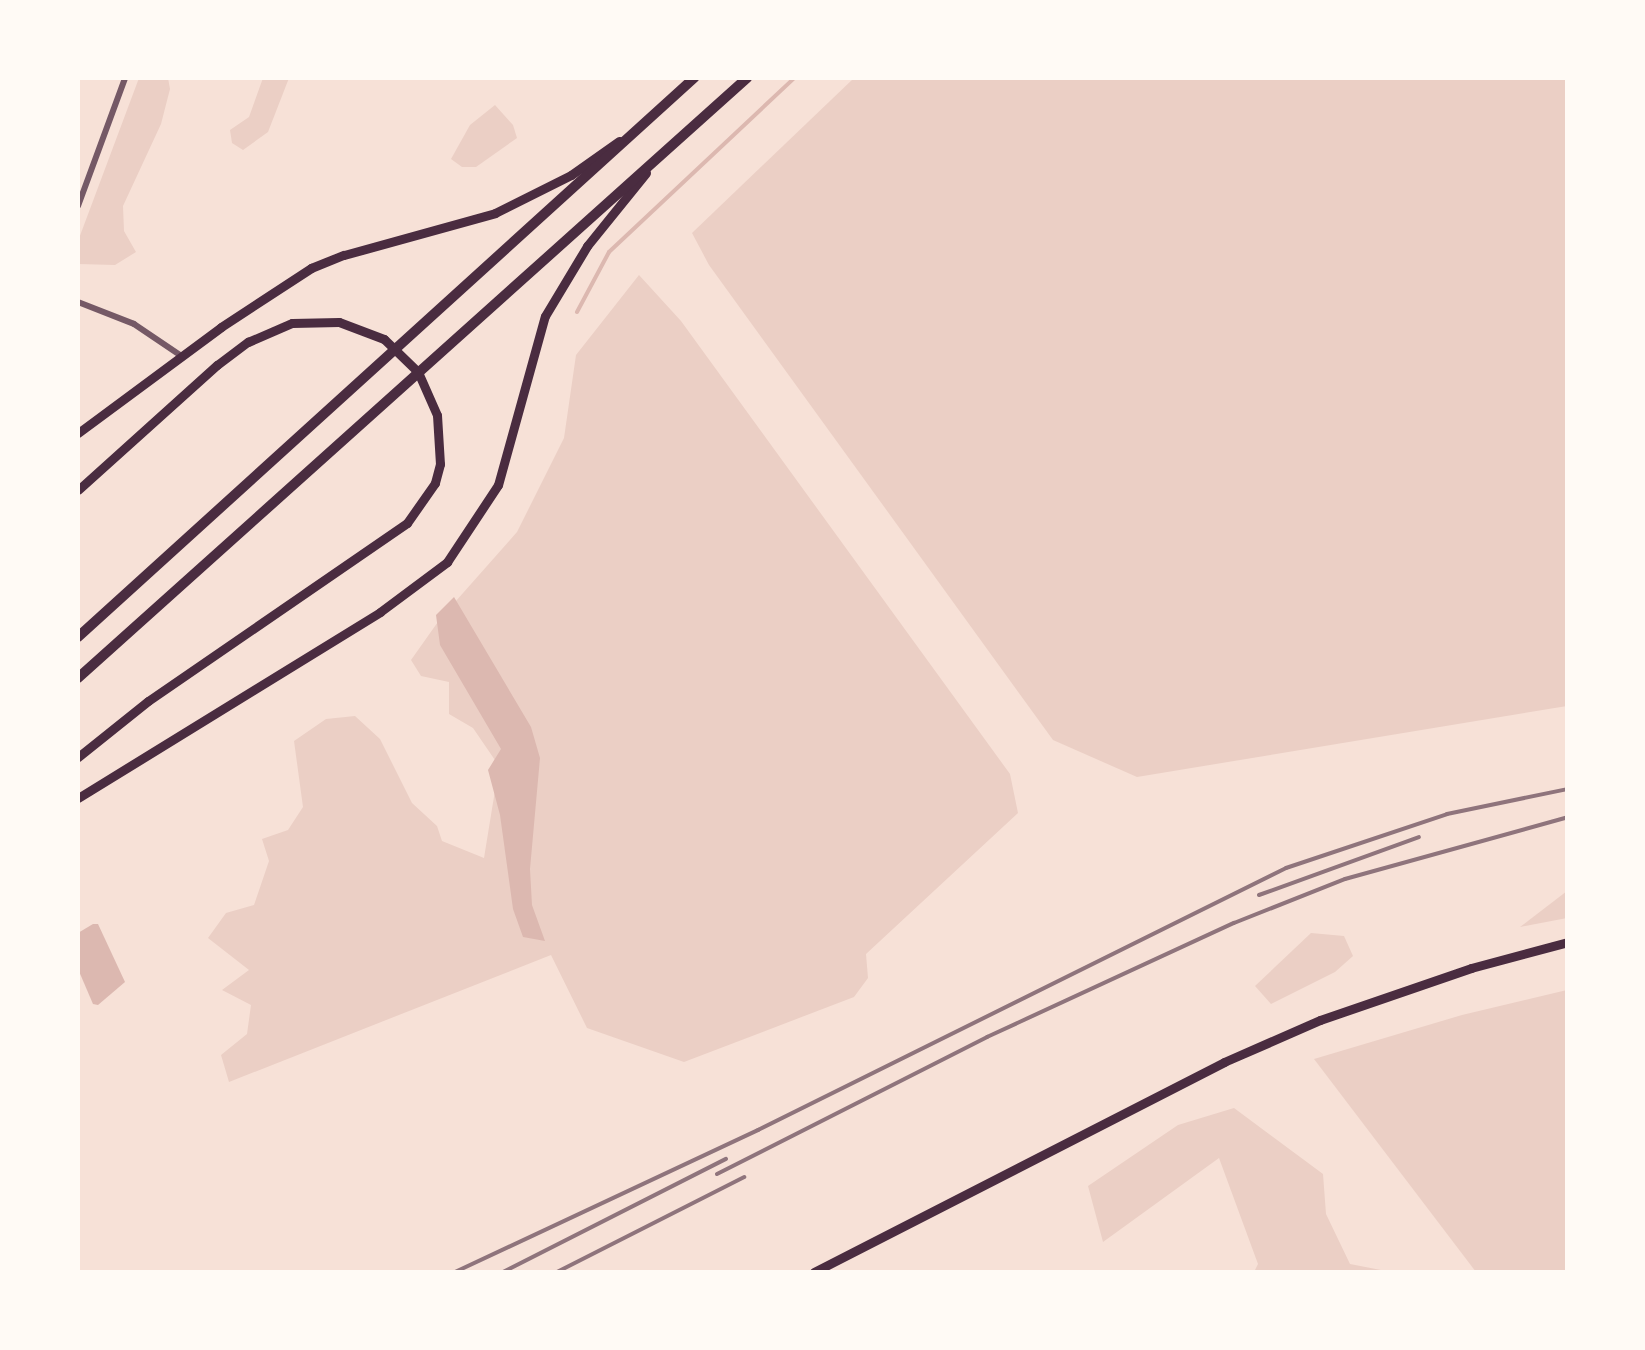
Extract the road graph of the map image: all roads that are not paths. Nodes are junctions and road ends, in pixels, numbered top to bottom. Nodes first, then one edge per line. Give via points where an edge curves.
1 (125, 78) edge
2 (694, 78) edge
3 (746, 78) edge
4 (652, 117) junction
5 (653, 164) junction
6 (78, 206) edge
7 (78, 302) edge
8 (180, 356) junction
9 (78, 434) edge
10 (79, 488) edge
11 (78, 636) edge
12 (78, 678) edge
13 (78, 757) edge
14 (78, 798) edge
15 (1568, 942) edge
16 (814, 1272) edge

1 - 6 street
2 - 4 highway
3 - 5 highway
4 - 8 main road via 571,174 495,212 312,268
4 - 11 highway
5 - 12 highway
5 - 14 main road via 587,246 551,305 498,484 447,562 380,612
7 - 8 street via 134,324
8 - 9 main road
10 - 13 main road via 184,391 269,330 315,320 384,339 418,372 437,416 435,483 407,523 148,700
15 - 16 main road via 1320,1020 1224,1062

